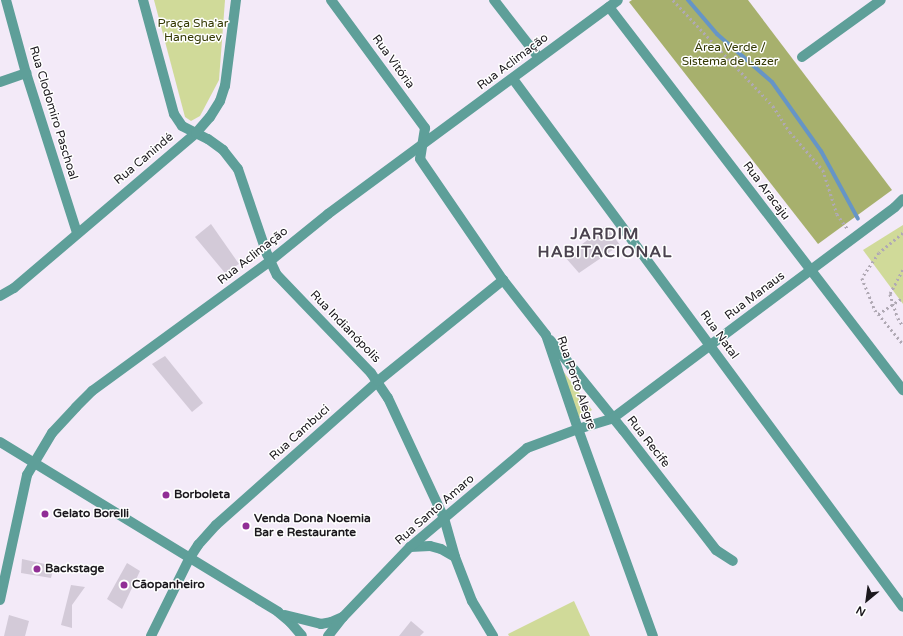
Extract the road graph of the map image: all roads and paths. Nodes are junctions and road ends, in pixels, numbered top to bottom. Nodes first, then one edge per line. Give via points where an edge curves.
1 (6, 0) edge
2 (143, 0) edge
3 (236, 0) edge
4 (331, 0) edge
5 (494, 0) edge
6 (618, 0) edge
7 (673, 0) edge
8 (881, 0) edge
9 (609, 7) junction
10 (802, 57) dead end
11 (539, 58) junction
12 (26, 73) junction
13 (513, 79) junction
14 (0, 82) edge
15 (196, 132) junction
16 (424, 143) junction
17 (903, 199) edge
18 (899, 209) edge
19 (77, 233) junction
20 (903, 233) edge
21 (854, 237) junction
22 (270, 261) junction
23 (810, 270) junction
24 (903, 270) edge
25 (503, 280) junction
26 (0, 296) edge
27 (903, 298) edge
28 (894, 305) junction
29 (878, 314) junction
30 (903, 326) edge
31 (546, 335) junction
32 (903, 344) edge
33 (710, 345) junction
34 (378, 381) junction
35 (903, 390) edge
36 (614, 418) junction
37 (578, 429) junction
38 (0, 442) edge
39 (33, 463) junction
40 (444, 518) junction
41 (410, 547) junction
42 (455, 557) junction
43 (189, 559) junction
44 (733, 561) dead end
45 (0, 600) edge
46 (903, 607) edge
47 (278, 612) junction
48 (343, 617) junction
49 (151, 636) edge
50 (302, 636) edge
51 (328, 636) edge
52 (494, 636) edge
53 (653, 636) edge

1 - 12 street, Rua Clodomiro Paschoal
2 - 15 street, Rua Indianópolis via 174,114 182,126
3 - 15 street, Rua Canindé via 225,86 220,101 210,117
4 - 16 street, Rua Vitória via 425,128
5 - 11 street
6 - 9 street, Rua Aclimação
7 - 21 path via 773,106 790,132 823,170 837,214
8 - 10 street
9 - 11 street, Rua Aclimação
9 - 23 street, Rua Aracaju
11 - 13 street, Rua Aclimação
12 - 14 street
12 - 19 street, Rua Clodomiro Paschoal
13 - 16 street, Rua Aclimação
13 - 33 street, Rua Natal
15 - 19 street, Rua Canindé
15 - 22 street, Rua Indianópolis via 223,150 238,169
16 - 22 street, Rua Aclimação via 328,214
16 - 25 street, Rua Porto Alegre via 420,159
17 - 18 street, Rua Manaus
18 - 21 street, Rua Manaus
19 - 26 street, Rua Canindé via 14,288
20 - 29 path via 879,253 862,278
21 - 23 street, Rua Manaus
22 - 34 street, Rua Indianópolis via 277,275
22 - 39 street, Rua Aclimação via 92,391 52,433
23 - 33 street, Rua Manaus
23 - 35 street, Rua Aracaju
24 - 28 path via 890,294
25 - 31 street, Rua Porto Alegre
25 - 34 street, Rua Cambuci
27 - 28 path
28 - 29 path
28 - 30 path
29 - 32 path
31 - 36 street, Rua Recife
31 - 37 street, Rua Porto Alegre
33 - 36 street, Rua Manaus
33 - 46 street, Rua Natal
34 - 40 street, Rua Indianópolis
34 - 43 street, Rua Cambuci via 216,525
36 - 37 street, Rua Manaus
36 - 44 street, Rua Recife via 716,550
37 - 40 street, Rua Santo Amaro via 527,448
37 - 53 street, Rua Porto Alegre
38 - 39 street
39 - 43 street
39 - 45 street, Rua Aclimação via 27,475
40 - 41 street, Rua Santo Amaro
40 - 42 street, Rua Indianópolis
41 - 42 street via 430,546
41 - 48 street, Rua Santo Amaro
42 - 52 street, Rua Indianópolis via 472,601
43 - 47 street
43 - 49 street, Rua Cambuci
47 - 48 street via 295,619 320,624
47 - 50 street
48 - 51 street, Rua Santo Amaro

